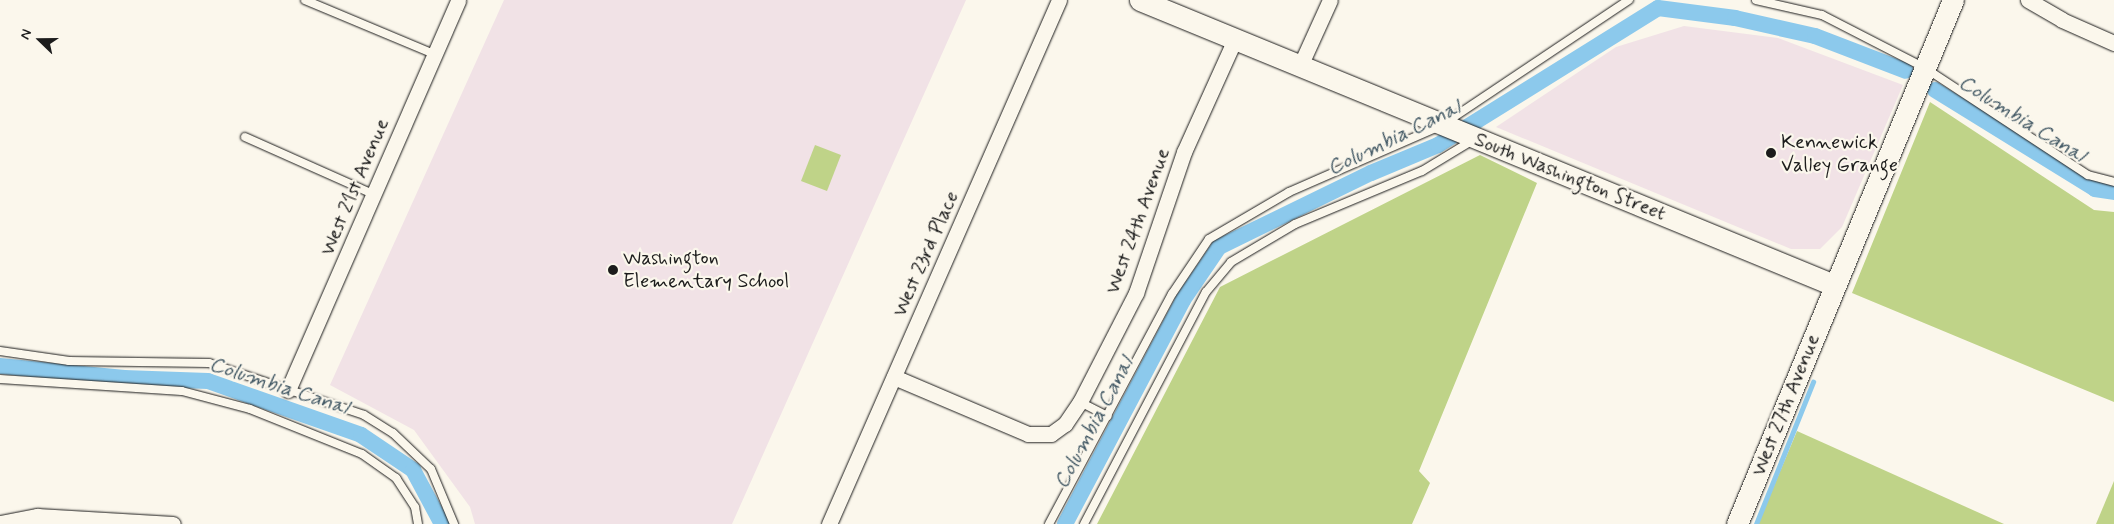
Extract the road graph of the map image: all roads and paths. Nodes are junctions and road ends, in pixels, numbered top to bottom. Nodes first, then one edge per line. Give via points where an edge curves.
1 (305, 0) edge
2 (458, 0) edge
3 (1059, 0) edge
4 (1140, 0) edge
5 (1330, 0) edge
6 (1630, 0) edge
7 (1756, 0) edge
8 (1953, 0) edge
9 (2028, 0) edge
10 (1235, 39) junction
11 (2114, 43) edge
12 (434, 54) junction
13 (1300, 66) junction
14 (1925, 68) junction
15 (1459, 132) junction
16 (245, 137) dead end
17 (2114, 182) edge
18 (373, 194) junction
19 (1834, 285) junction
20 (0, 351) edge
21 (894, 377) junction
22 (0, 379) edge
23 (288, 390) junction
24 (1080, 402) junction
25 (1108, 416) junction
26 (0, 523) edge
27 (173, 524) edge
28 (418, 524) edge
29 (454, 524) edge
30 (829, 524) edge
31 (1049, 524) edge
32 (1084, 524) edge
33 (1737, 524) edge

1 - 12 lane
2 - 12 street, West 21st Avenue
3 - 21 street, West 23rd Place
4 - 10 main road, South Washington Street
5 - 13 street
6 - 15 lane
7 - 14 lane via 1822,15
8 - 14 main road, West 27th Avenue
9 - 11 street via 2062,20
10 - 13 main road, South Washington Street
10 - 24 street, West 24th Avenue via 1184,152 1147,268
12 - 18 street, West 21st Avenue
13 - 15 main road, South Washington Street
14 - 17 lane via 2088,175
14 - 19 main road, West 27th Avenue
15 - 19 main road, South Washington Street
15 - 25 lane via 1290,192 1209,239 1172,294
15 - 32 lane via 1422,172 1295,224 1231,262 1206,292
16 - 18 lane
18 - 23 street, West 21st Avenue
19 - 33 main road, West 27th Avenue
20 - 23 lane via 68,361 209,363
21 - 24 street, West 24th Avenue via 1028,434 1051,434 1065,424
21 - 30 street, West 23rd Place
22 - 28 lane via 182,391 250,409 362,454 396,478 415,508
23 - 29 lane via 364,415 393,433 432,469
24 - 25 lane
25 - 31 lane
26 - 27 street via 37,516

